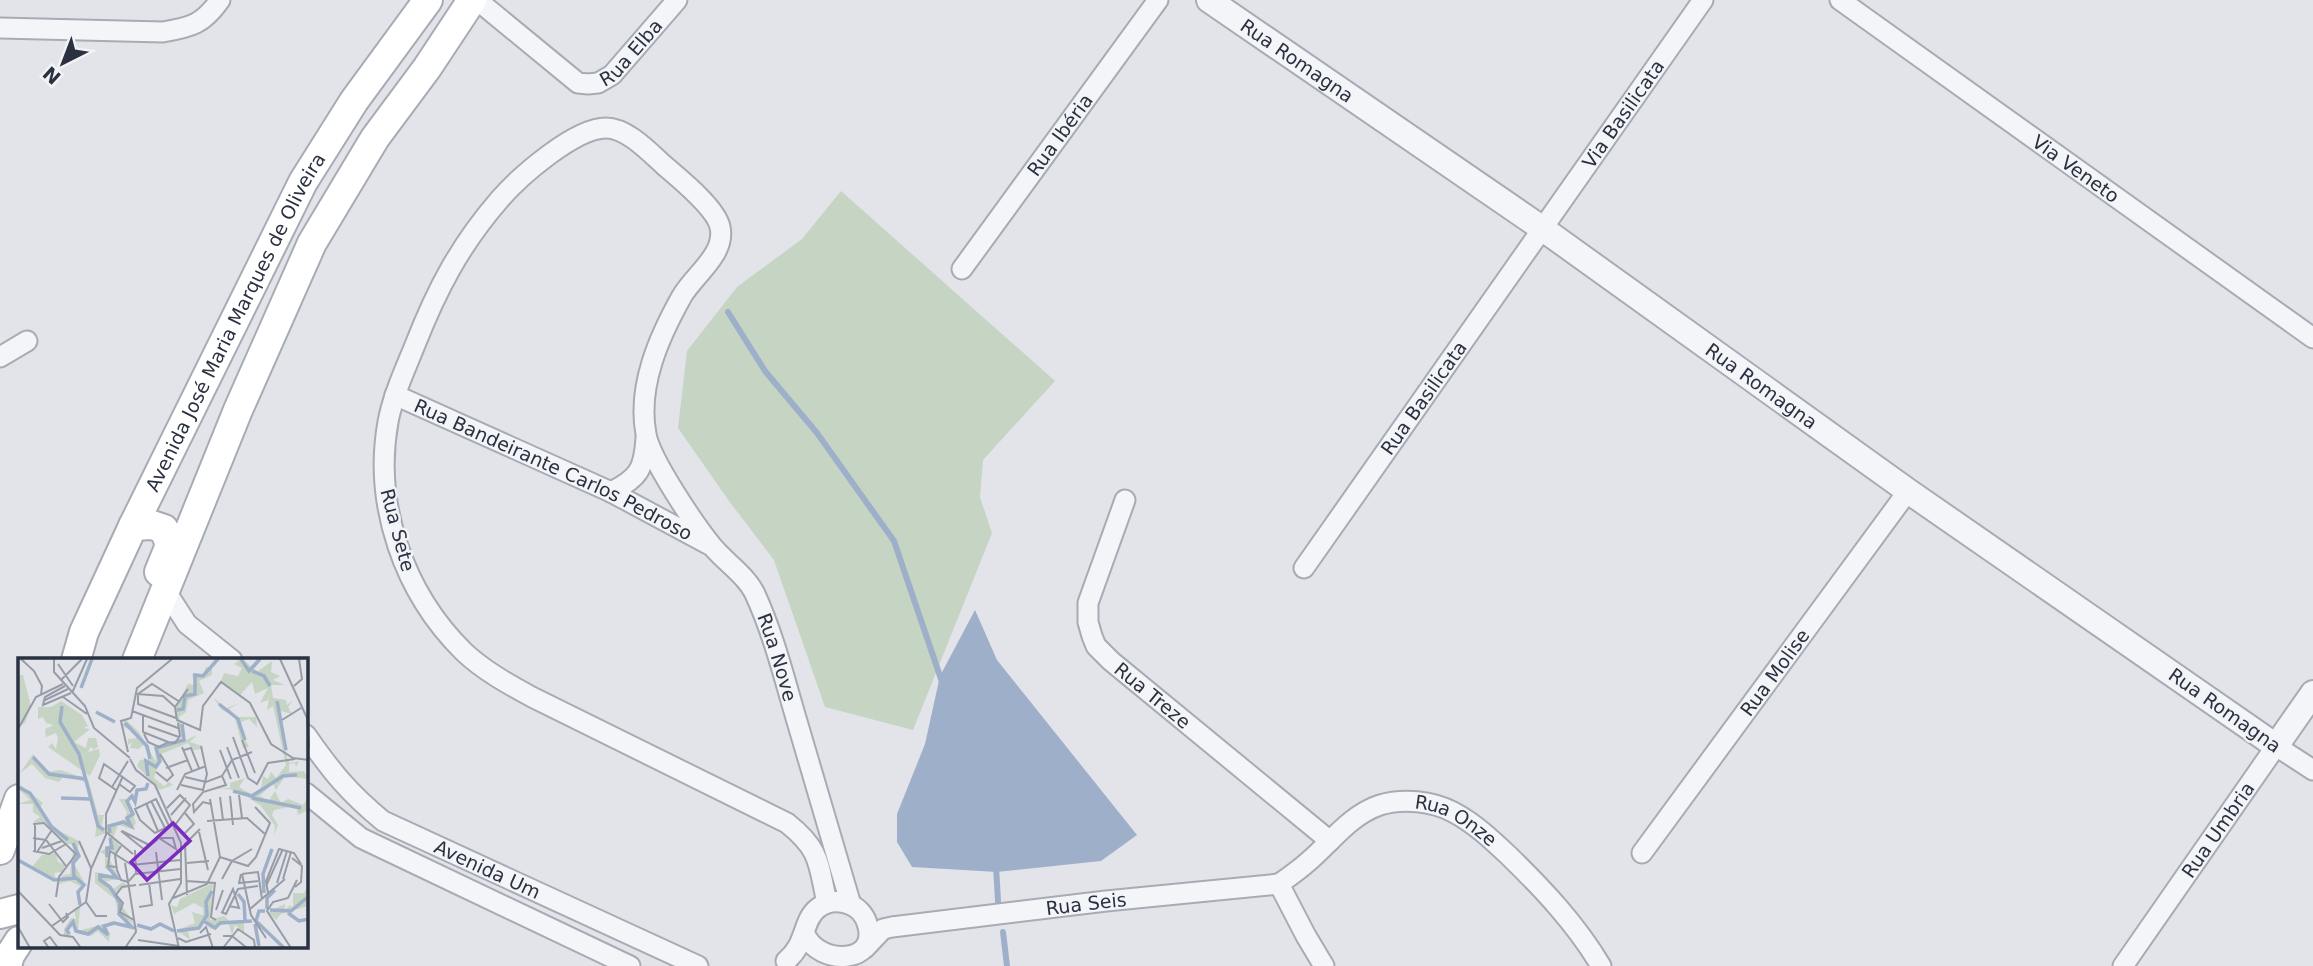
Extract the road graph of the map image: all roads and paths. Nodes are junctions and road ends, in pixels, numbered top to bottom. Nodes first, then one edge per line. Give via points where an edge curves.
1 (220, 0) edge
2 (428, 0) edge
3 (472, 0) edge
4 (477, 0) edge
5 (677, 0) edge
6 (1158, 0) edge
7 (1209, 0) edge
8 (1703, 0) edge
9 (1840, 0) edge
10 (0, 28) edge
11 (720, 223) joint
12 (1543, 229) junction
13 (962, 269) dead end
14 (2313, 338) edge
15 (27, 341) dead end
16 (0, 358) edge
17 (395, 395) junction
18 (646, 438) junction
19 (1908, 491) junction
20 (611, 492) junction
21 (1125, 500) dead end
22 (133, 526) junction
23 (712, 546) junction
24 (1304, 568) dead end
25 (165, 590) junction
26 (77, 658) edge
27 (126, 658) edge
28 (138, 658) edge
29 (230, 658) edge
30 (2313, 693) edge
31 (308, 738) edge
32 (2276, 746) junction
33 (2313, 770) edge
34 (308, 795) edge
35 (18, 802) edge
36 (1329, 841) junction
37 (0, 850) edge
38 (1642, 853) dead end
39 (1279, 884) junction
40 (827, 903) junction
41 (855, 908) junction
42 (18, 909) edge
43 (0, 914) edge
44 (892, 927) junction
45 (805, 934) junction
46 (18, 943) edge
47 (859, 957) edge
48 (780, 964) edge
49 (7, 966) edge
50 (630, 966) edge
51 (698, 966) edge
52 (823, 966) edge
53 (1324, 966) edge
54 (1601, 966) edge
55 (2123, 966) edge

1 - 10 street via 208,18 188,28 163,32
2 - 22 main road, Avenida José Maria Marques de Oliveira via 354,101 303,182
3 - 25 main road, Avenida José Maria Marques de Oliveira via 375,138 312,243
4 - 5 street, Rua Elba via 578,83 588,85 612,75
6 - 13 street, Rua Ibéria
7 - 12 street, Rua Romagna
8 - 12 street, Via Basilicata
9 - 14 street, Via Veneto
11 - 17 street, Rua Sete via 632,138 610,128 587,133 536,164 466,241 440,285
11 - 18 street, Rua Nove via 716,252 681,298 655,352 646,396
12 - 19 street, Rua Romagna
12 - 24 street, Rua Basilicata
15 - 16 street
17 - 20 street, Rua Bandeirante Carlos Pedroso
17 - 40 street, Rua Sete via 383,473 390,516 411,581 449,635 489,671 531,697 788,822 815,851
18 - 20 street, Rua Nove via 642,468
18 - 23 street, Rua Nove
19 - 32 street, Rua Romagna
19 - 38 street, Rua Molise
20 - 23 street, Rua Bandeirante Carlos Pedroso
21 - 36 street, Rua Treze via 1088,603 1096,646
22 - 26 main road, Avenida José Maria Marques de Oliveira
22 - 27 main road via 164,529 170,545
23 - 41 street, Rua Nove via 754,591
25 - 28 main road, Avenida José Maria Marques de Oliveira
25 - 29 street via 187,624
30 - 32 street, Rua Umbria
31 - 51 street, Avenida Um via 351,794 383,821
32 - 33 street, Rua Romagna
32 - 55 street, Rua Umbria
34 - 50 street, Avenida Um via 361,838
35 - 37 main road
36 - 39 street, Rua Onze
36 - 54 street, Rua Onze via 1381,805 1426,803 1451,811 1478,828 1545,890
39 - 44 street, Rua Seis
39 - 53 street
40 - 41 street
40 - 45 street via 812,914
41 - 44 street
41 - 47 street via 868,928
42 - 43 main road
44 - 47 street via 883,929
45 - 47 street via 814,952 831,963
45 - 48 street via 798,948
46 - 49 main road
48 - 52 street via 803,960

